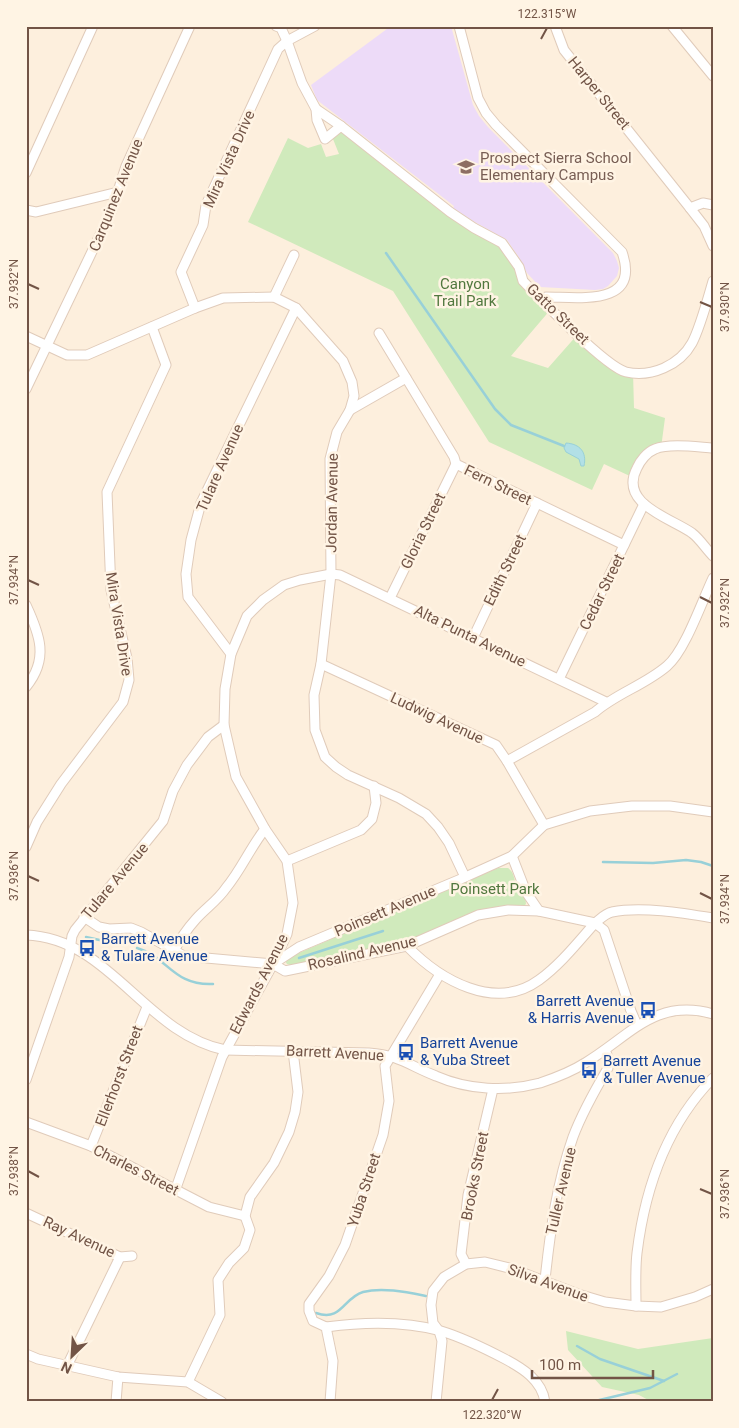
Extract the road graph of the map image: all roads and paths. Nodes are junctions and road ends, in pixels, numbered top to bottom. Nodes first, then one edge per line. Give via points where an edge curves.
1 (93, 26) edge
2 (190, 26) edge
3 (276, 26) edge
4 (315, 26) edge
5 (459, 26) edge
6 (555, 26) edge
7 (672, 26) edge
8 (287, 41) junction
9 (713, 76) edge
10 (316, 109) junction
11 (341, 126) junction
12 (26, 173) edge
13 (118, 192) junction
14 (713, 205) edge
15 (690, 208) junction
16 (26, 210) edge
17 (713, 246) edge
18 (294, 255) dead end
19 (713, 281) edge
20 (274, 297) junction
21 (540, 299) junction
22 (195, 308) junction
23 (296, 308) junction
24 (152, 327) junction
25 (379, 333) dead end
26 (26, 336) edge
27 (48, 346) junction
28 (406, 378) junction
29 (26, 390) edge
30 (350, 410) junction
31 (713, 448) edge
32 (456, 464) junction
33 (537, 504) junction
34 (644, 504) junction
35 (624, 546) junction
36 (713, 556) edge
37 (331, 574) junction
38 (713, 578) edge
39 (390, 598) junction
40 (26, 604) edge
41 (473, 638) junction
42 (231, 654) junction
43 (322, 664) junction
44 (30, 677) edge
45 (559, 679) junction
46 (26, 687) edge
47 (606, 702) junction
48 (224, 725) junction
49 (508, 761) junction
50 (374, 786) junction
51 (712, 808) edge
52 (544, 824) junction
53 (265, 829) junction
54 (26, 847) edge
55 (512, 856) junction
56 (287, 861) junction
57 (465, 877) junction
58 (539, 911) junction
59 (84, 917) junction
60 (713, 918) edge
61 (595, 923) junction
62 (26, 935) edge
63 (407, 946) junction
64 (70, 947) junction
65 (174, 951) junction
66 (273, 964) junction
67 (440, 974) junction
68 (147, 1007) junction
69 (713, 1014) edge
70 (637, 1025) junction
71 (225, 1050) junction
72 (605, 1050) junction
73 (293, 1051) junction
74 (392, 1056) junction
75 (713, 1078) edge
76 (26, 1080) edge
77 (493, 1088) junction
78 (26, 1122) edge
79 (91, 1146) junction
80 (175, 1190) junction
81 (26, 1213) edge
82 (245, 1216) junction
83 (132, 1256) dead end
84 (120, 1257) junction
85 (466, 1264) junction
86 (545, 1280) junction
87 (713, 1289) edge
88 (636, 1306) junction
89 (326, 1327) junction
90 (440, 1331) junction
91 (26, 1354) edge
92 (66, 1366) junction
93 (118, 1377) junction
94 (188, 1382) junction
95 (116, 1402) edge
96 (222, 1402) edge
97 (330, 1402) edge
98 (436, 1402) edge
99 (545, 1402) edge

1 - 12 street
2 - 13 street, Carquinez Avenue via 126,166
3 - 8 street via 281,28
4 - 8 street
5 - 21 street via 478,98 486,112 622,252 626,264 623,280 615,291 602,297
6 - 15 street, Harper Street via 564,50
7 - 9 street
8 - 10 street via 302,84
8 - 22 street, Mira Vista Drive via 278,49 206,205 203,225 181,272
10 - 11 street, Gatto Street
10 - 11 street via 325,139
11 - 21 street, Gatto Street via 450,212 502,243 519,267 523,281
13 - 16 street via 36,212
13 - 27 street, Carquinez Avenue
14 - 15 street
15 - 17 street via 704,226
18 - 20 street
19 - 21 street, Gatto Street via 692,342 684,355 672,365 649,373 625,372 602,356
20 - 22 street, Jordan Avenue via 223,298
20 - 23 street, Jordan Avenue
22 - 24 street, Jordan Avenue
23 - 30 street, Jordan Avenue via 343,361 354,396
23 - 42 street, Tulare Avenue via 201,503 191,540 186,574 188,596
24 - 27 street, Jordan Avenue via 87,355 67,355
24 - 54 street, Mira Vista Drive via 166,365 107,492 111,590 129,680 123,702 61,784 37,822
25 - 28 street, Fern Street
26 - 27 street, Jordan Avenue
27 - 29 street, Carquinez Avenue
28 - 30 street
28 - 32 street, Fern Street
30 - 37 street, Jordan Avenue via 337,432 330,459
31 - 34 street via 654,449 641,460 632,477 635,493
32 - 33 street, Fern Street
32 - 39 street, Gloria Street
33 - 35 street, Fern Street
33 - 41 street, Edith Street
34 - 35 street, Cedar Street
34 - 36 street via 693,534
35 - 45 street, Cedar Street
37 - 39 street, Alta Punta Avenue
37 - 42 street, Edwards Avenue via 284,585 263,600 248,616
37 - 43 street, Jordan Avenue
38 - 47 street via 678,655 644,681
39 - 41 street, Alta Punta Avenue
40 - 44 street via 40,642 40,662
41 - 45 street, Alta Punta Avenue
42 - 48 street, Edwards Avenue via 225,689
43 - 49 street, Ludwig Avenue via 496,745
43 - 50 street, Jordan Avenue via 314,695 315,730 326,757 336,768
44 - 46 street
45 - 47 street, Alta Punta Avenue
47 - 49 street via 595,712
48 - 53 street, Edwards Avenue via 236,777
48 - 59 street, Tulare Avenue via 208,737 187,765 173,791 163,821
49 - 52 street, Ludwig Avenue
50 - 56 street via 376,803 372,819 361,830
50 - 57 street, Jordan Avenue via 426,814 449,843
51 - 52 street, Poinsett Avenue via 632,806 590,811
52 - 55 street, Poinsett Avenue
53 - 56 street, Edwards Avenue
53 - 65 street via 225,890 197,918
55 - 57 street, Poinsett Avenue
55 - 58 street via 526,892
56 - 66 street, Edwards Avenue via 293,903 287,934
57 - 66 street, Poinsett Avenue via 299,947
58 - 61 street, Rosalind Avenue
58 - 63 street, Rosalind Avenue via 508,910 478,915
59 - 64 street, Tulare Avenue via 75,930
59 - 65 street via 99,927 131,928
60 - 61 street via 679,912 610,912
61 - 67 street via 539,980 517,991 491,994 465,987
61 - 70 street via 604,930
62 - 64 street, Barrett Avenue via 57,940
63 - 66 street, Rosalind Avenue via 285,971
63 - 67 street
64 - 68 street, Barrett Avenue via 109,972
64 - 76 street, Tulare Avenue
65 - 66 street via 184,956
66 - 71 street, Edwards Avenue
67 - 74 street, Yuba Street
68 - 71 street, Barrett Avenue via 184,1035
68 - 79 street, Ellerhorst Street
69 - 70 street, Barrett Avenue via 681,1010 654,1015
70 - 72 street, Barrett Avenue
71 - 73 street, Barrett Avenue
71 - 80 street, Edwards Avenue
72 - 77 street, Barrett Avenue via 556,1078 515,1088
72 - 86 street, Tuller Avenue via 608,1068 574,1136 562,1170
73 - 74 street, Barrett Avenue
73 - 82 street via 298,1092 295,1112 274,1163 250,1197
74 - 77 street, Barrett Avenue via 436,1077 473,1087
74 - 89 street, Yuba Street via 385,1066 389,1101 383,1135 345,1246 310,1304 313,1321
75 - 88 street via 679,1121 661,1156 645,1204 637,1255
77 - 85 street, Brooks Street via 468,1195 461,1254
78 - 79 street, Charles Street
79 - 80 street, Charles Street
80 - 82 street, Charles Street via 209,1207
81 - 84 street, Ray Avenue
82 - 94 street via 250,1230 244,1248 218,1280 220,1315
83 - 84 street, Ray Avenue
84 - 92 street
85 - 86 street, Silva Avenue via 485,1262
85 - 90 street, Silva Avenue via 444,1277 433,1291 433,1323
86 - 88 street, Silva Avenue via 605,1302
87 - 88 street, Silva Avenue via 661,1306
89 - 90 street via 389,1324
89 - 97 street via 333,1361
90 - 98 street, Silva Avenue via 442,1341
90 - 99 street via 479,1345 519,1366 535,1379
91 - 92 street
92 - 93 street
93 - 94 street
93 - 95 street
94 - 96 street

